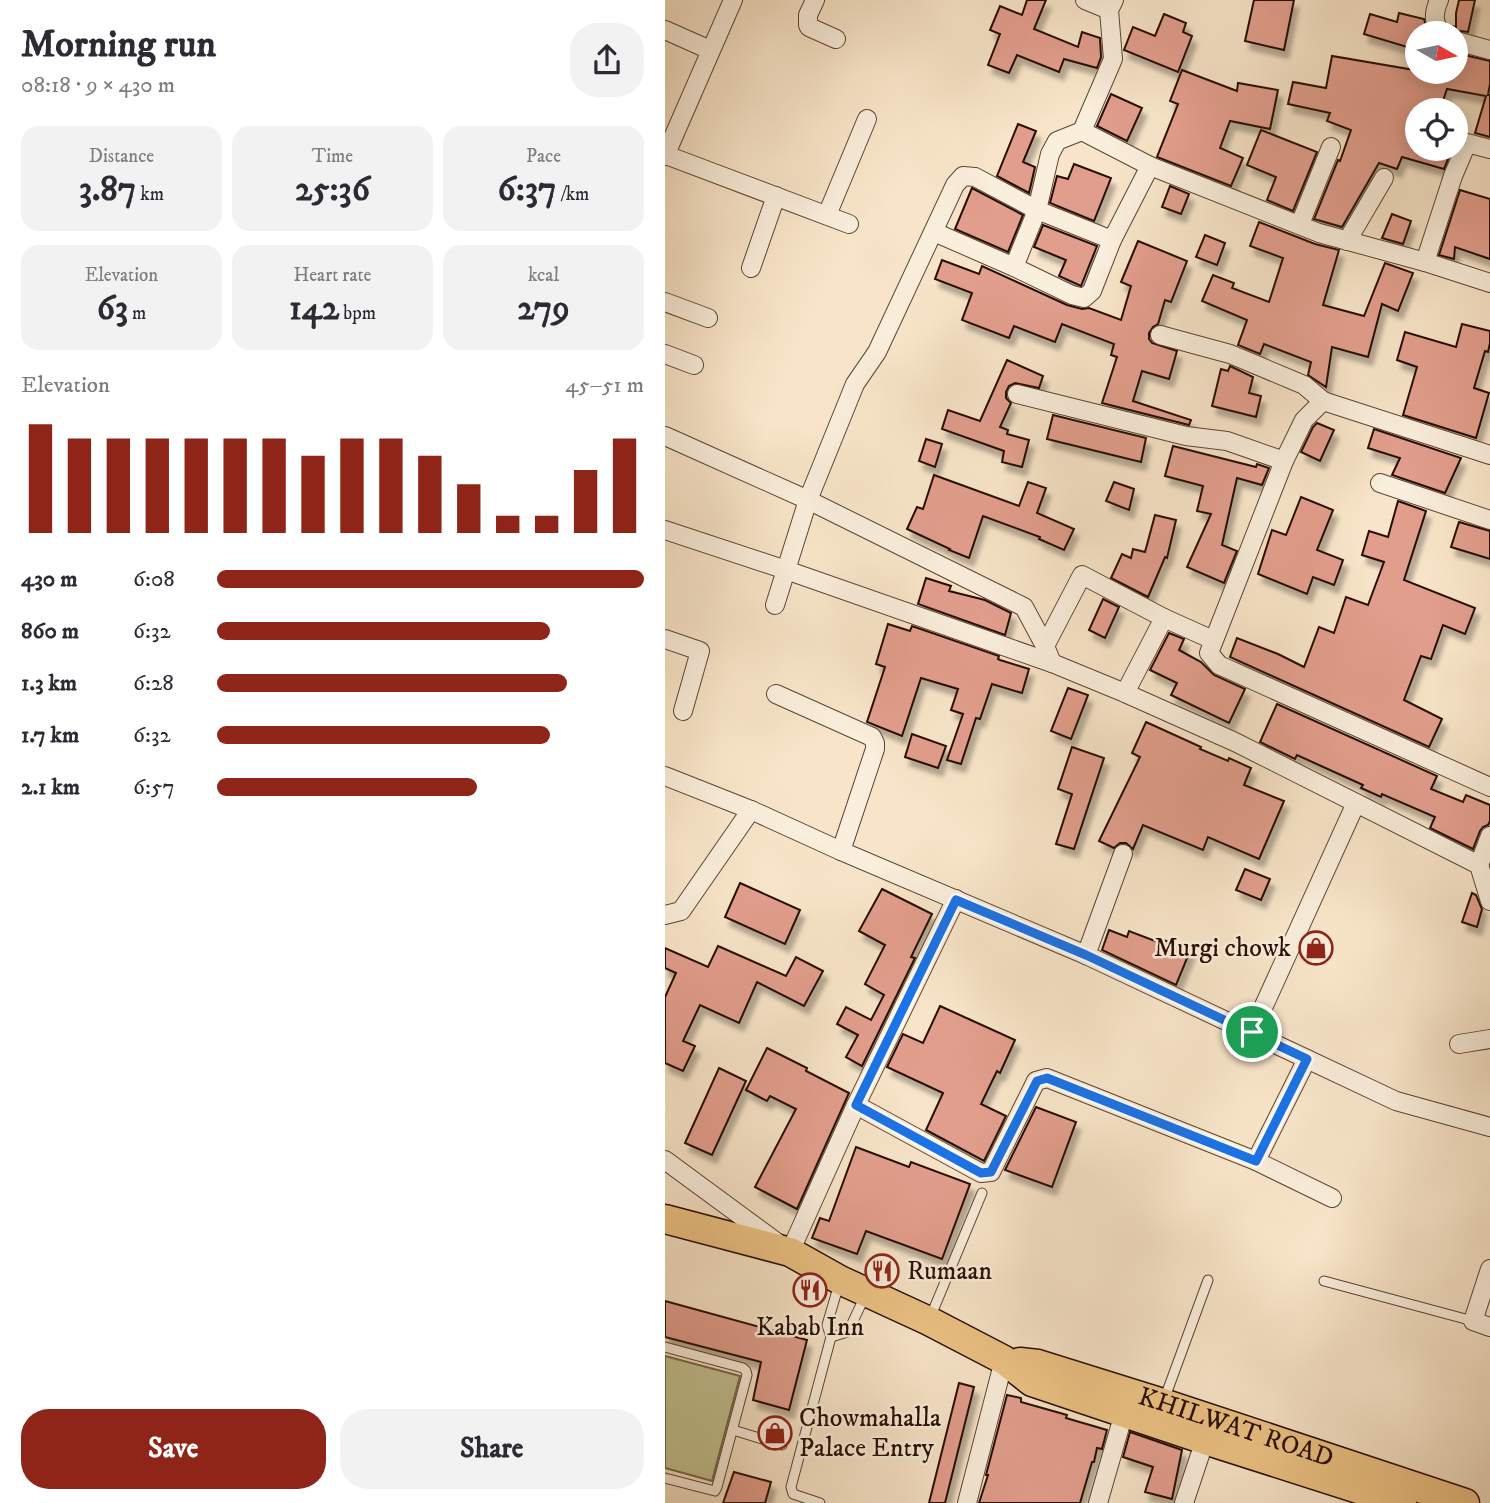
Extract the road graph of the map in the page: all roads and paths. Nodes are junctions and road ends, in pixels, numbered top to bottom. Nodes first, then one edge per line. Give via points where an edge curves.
1 (733, 0) edge
2 (815, 0) edge
3 (1085, 0) edge
4 (1439, 0) edge
5 (1111, 5) edge
6 (1435, 21) edge
7 (665, 30) edge
8 (836, 39) dead end
9 (1468, 44) edge
10 (710, 50) junction
11 (1490, 50) edge
12 (867, 119) dead end
13 (1082, 131) junction
14 (1331, 147) dead end
15 (1490, 149) edge
16 (665, 155) edge
17 (1150, 166) junction
18 (1384, 178) dead end
19 (776, 196) junction
20 (1037, 210) junction
21 (827, 215) junction
22 (849, 224) dead end
23 (1300, 224) junction
24 (934, 232) junction
25 (1112, 240) junction
26 (1347, 241) junction
27 (1425, 262) junction
28 (1014, 267) junction
29 (751, 268) dead end
30 (1490, 284) edge
31 (665, 302) edge
32 (708, 318) dead end
33 (1160, 335) dead end
34 (665, 354) edge
35 (694, 365) dead end
36 (1017, 394) dead end
37 (1323, 401) junction
38 (665, 436) edge
39 (1490, 455) edge
40 (1284, 461) junction
41 (1380, 483) dead end
42 (809, 500) junction
43 (1490, 520) edge
44 (665, 530) edge
45 (786, 570) junction
46 (775, 606) dead end
47 (1164, 618) junction
48 (665, 639) edge
49 (1213, 640) junction
50 (1045, 646) junction
51 (1052, 663) junction
52 (1125, 693) junction
53 (776, 694) dead end
54 (683, 711) dead end
55 (665, 776) edge
56 (1490, 787) edge
57 (1356, 803) junction
58 (751, 810) junction
59 (1490, 836) edge
60 (841, 851) junction
61 (1123, 854) dead end
62 (1479, 866) junction
63 (956, 900) junction
64 (1490, 901) edge
65 (665, 915) edge
66 (1086, 955) junction
67 (1252, 1032) junction
68 (1490, 1039) edge
69 (1459, 1044) dead end
70 (1307, 1059) junction
71 (856, 1105) junction
72 (1490, 1127) edge
73 (665, 1160) edge
74 (1256, 1161) junction
75 (982, 1193) dead end
76 (1332, 1198) dead end
77 (665, 1219) edge
78 (790, 1252) junction
79 (1490, 1269) edge
80 (840, 1280) junction
81 (1208, 1280) dead end
82 (1324, 1281) dead end
83 (867, 1292) junction
84 (929, 1321) junction
85 (1482, 1324) edge
86 (831, 1337) junction
87 (665, 1347) edge
88 (1004, 1360) junction
89 (1124, 1413) junction
90 (1159, 1413) junction
91 (733, 1430) junction
92 (1205, 1440) junction
93 (782, 1445) dead end
94 (665, 1479) edge
95 (820, 1503) edge
96 (967, 1503) edge
97 (1098, 1503) edge
98 (1184, 1503) edge
99 (1402, 1503) edge
100 (1465, 1503) edge

1 - 10 street
2 - 8 street via 808,25
3 - 5 street
4 - 6 street
5 - 13 street via 1113,59
7 - 10 street
9 - 11 street
10 - 16 street
12 - 21 street
13 - 17 street
13 - 20 street via 1057,141
14 - 23 street
15 - 27 street via 1467,144
16 - 19 street
17 - 23 street
17 - 25 street
18 - 26 street
19 - 21 street
19 - 29 street
20 - 24 street via 975,177 963,176
20 - 25 street
20 - 28 street
21 - 22 street
23 - 26 street
24 - 28 street
24 - 42 street via 877,352 855,384
25 - 28 street via 1092,291 1084,298
26 - 27 street
27 - 30 street
31 - 32 street
33 - 37 street via 1230,354 1304,385
34 - 35 street
36 - 40 street via 1186,436 1227,441
37 - 39 street
37 - 40 street via 1304,420
38 - 42 street
40 - 49 street
41 - 43 street
42 - 45 street
42 - 50 street via 1024,607
44 - 45 street
45 - 46 street
45 - 51 street
47 - 49 street
47 - 50 street via 1081,575
47 - 52 street
48 - 54 street via 700,651
49 - 56 street via 1209,653 1219,665
50 - 51 street
51 - 52 street
52 - 57 street via 1235,741
53 - 60 street via 872,737 875,743
55 - 58 street
57 - 62 street
57 - 67 street
58 - 60 street
58 - 65 street via 681,911
59 - 62 street
60 - 63 street
61 - 66 street
62 - 64 street
63 - 66 street
63 - 71 street
66 - 67 street
67 - 70 street
68 - 69 street
70 - 72 street via 1396,1101
70 - 74 street
71 - 74 street via 986,1173 991,1172 1037,1081 1047,1078
71 - 78 street
73 - 78 street
74 - 76 street
75 - 84 lane
77 - 78 main road, KHILWAT ROAD
78 - 80 main road, KHILWAT ROAD
79 - 85 street
80 - 83 main road, KHILWAT ROAD
80 - 86 lane via 827,1325
81 - 90 lane
82 - 85 lane
83 - 84 main road, KHILWAT ROAD
83 - 86 lane via 848,1332
84 - 88 main road, KHILWAT ROAD
86 - 95 lane via 791,1487 793,1494
87 - 91 lane via 746,1371
88 - 89 main road, KHILWAT ROAD via 1032,1382
88 - 90 main road, KHILWAT ROAD via 1038,1364
88 - 96 street
89 - 90 main road, KHILWAT ROAD
89 - 97 street
90 - 92 main road, KHILWAT ROAD
90 - 100 main road, KHILWAT ROAD
91 - 93 lane
91 - 94 lane via 715,1491
92 - 98 street
92 - 99 main road, KHILWAT ROAD

